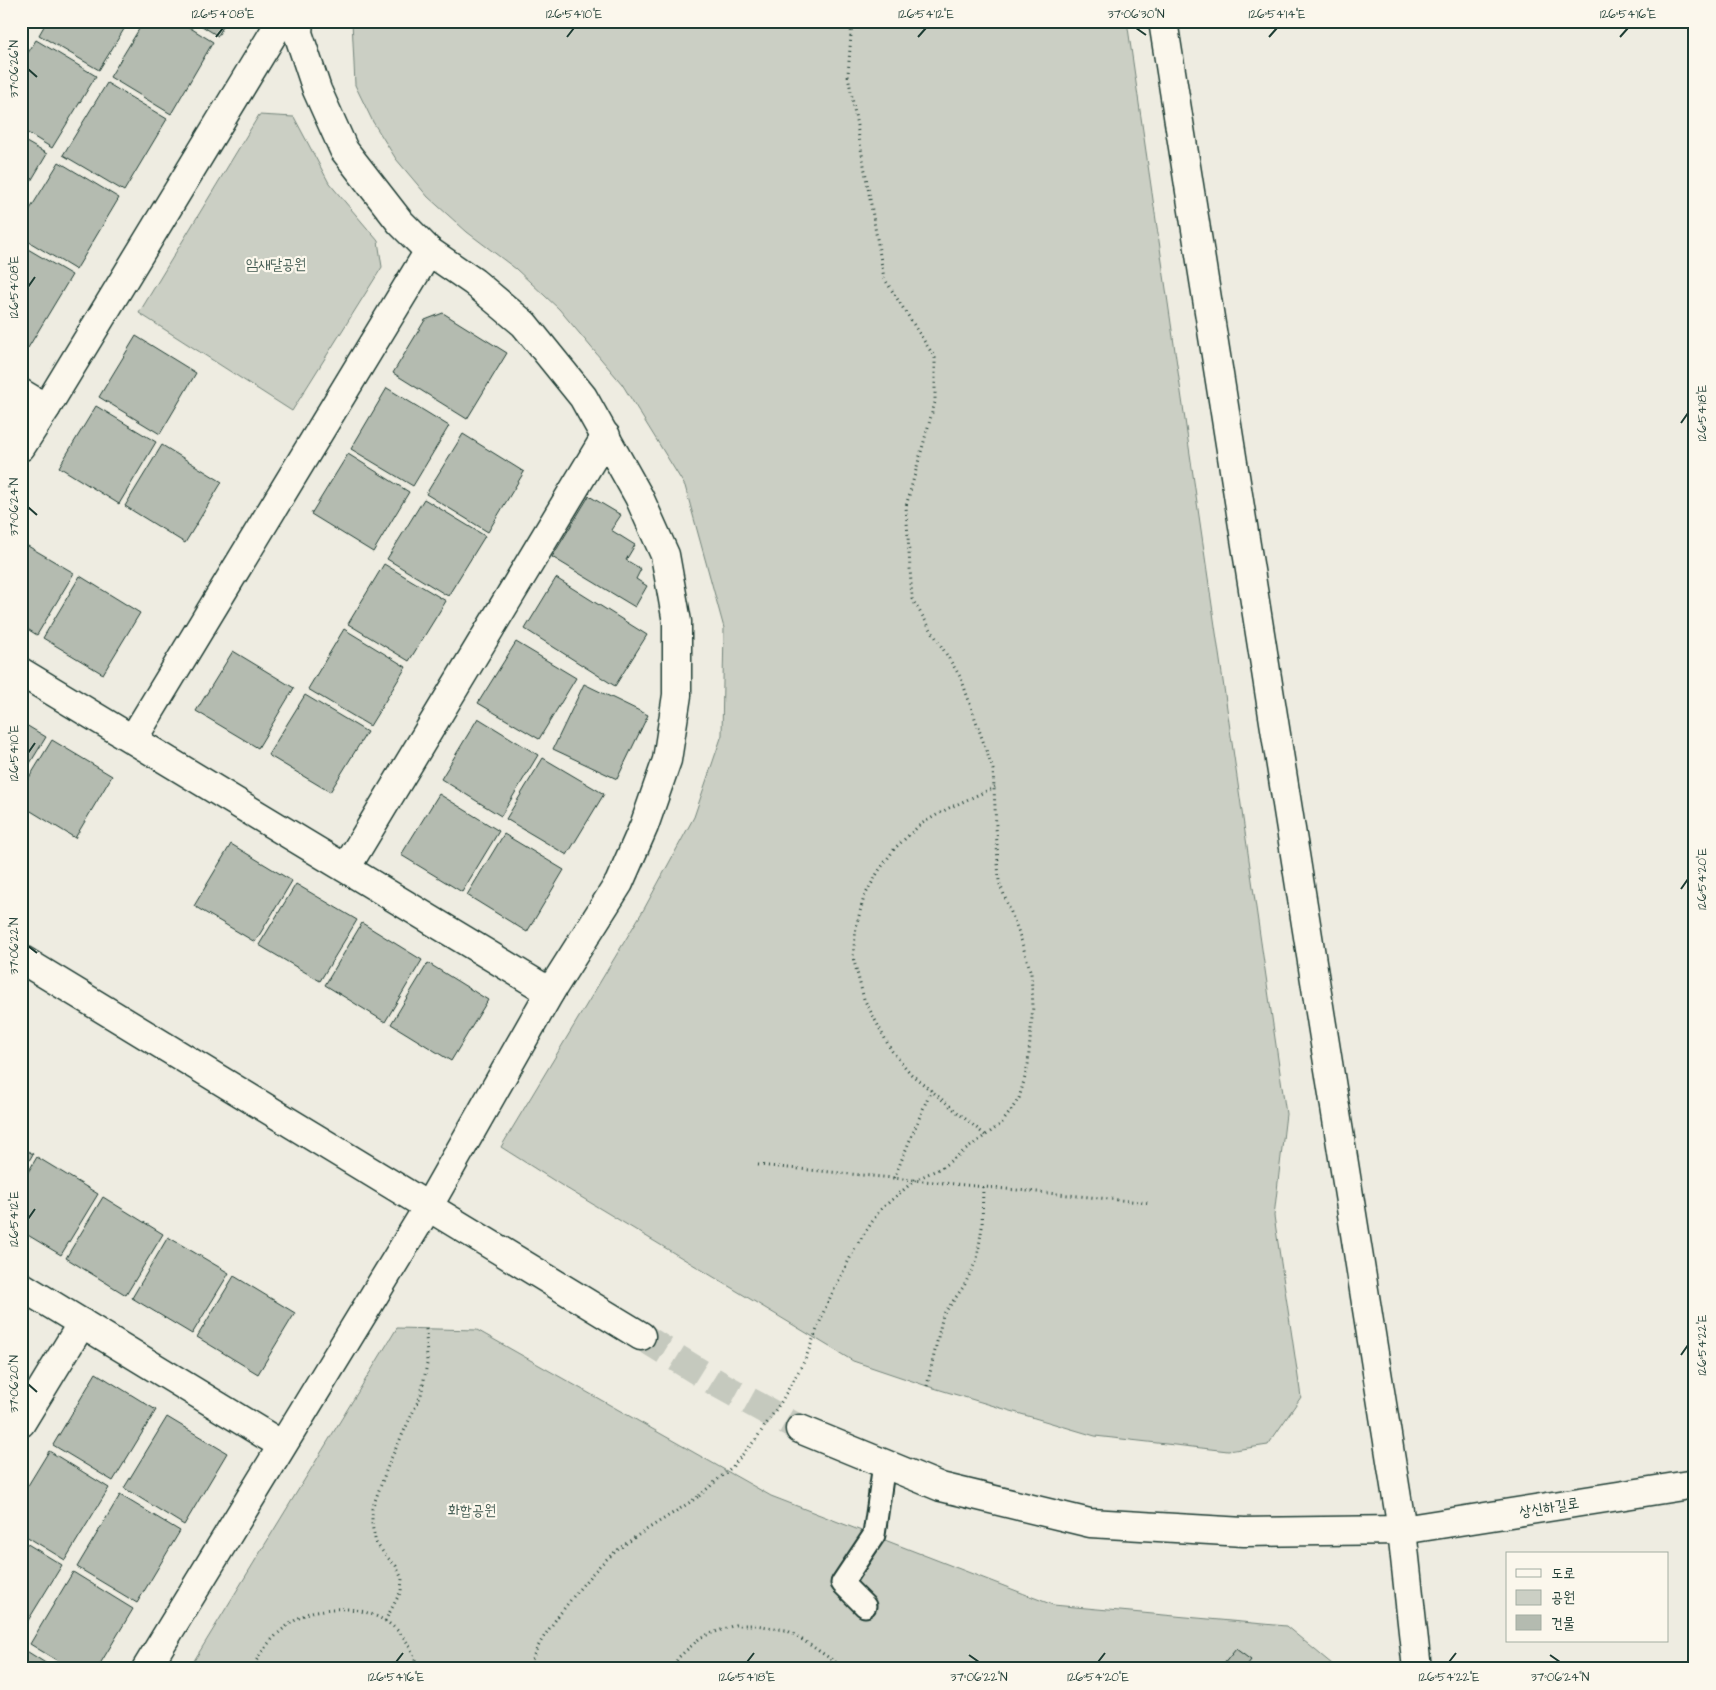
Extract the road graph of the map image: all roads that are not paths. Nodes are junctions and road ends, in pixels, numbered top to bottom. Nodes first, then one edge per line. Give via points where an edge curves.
1 (281, 21) edge
2 (300, 21) edge
3 (1163, 21) edge
4 (429, 251) junction
5 (21, 393) edge
6 (46, 408) junction
7 (606, 436) junction
8 (21, 447) edge
9 (21, 672) edge
10 (133, 739) junction
11 (346, 868) junction
12 (21, 959) edge
13 (550, 992) junction
14 (428, 1207) junction
15 (21, 1286) edge
16 (82, 1323) junction
17 (641, 1336) tunnel mouth
18 (21, 1423) edge
19 (800, 1429) tunnel mouth
20 (282, 1445) junction
21 (884, 1464) junction
22 (1695, 1484) edge
23 (1402, 1530) junction
24 (865, 1606) dead end
25 (146, 1669) edge
26 (1417, 1669) edge

1 - 6 street
2 - 4 street via 298,33 316,90 344,150 400,222
3 - 23 street
4 - 7 street via 474,282 524,324 583,397
4 - 10 street
5 - 6 street
6 - 8 street
7 - 11 street
7 - 13 street via 665,555 678,622 677,695 667,760 644,826 619,883
9 - 10 street
10 - 11 street
11 - 13 street
12 - 14 street
13 - 14 street
14 - 17 street
14 - 20 street
15 - 16 street
16 - 18 street
16 - 20 street
19 - 21 street, 상신하길로
20 - 25 street
21 - 23 street, 상신하길로 via 942,1487 1090,1523 1244,1532
21 - 24 lane via 874,1535 842,1583
22 - 23 street, 상신하길로
23 - 26 street

